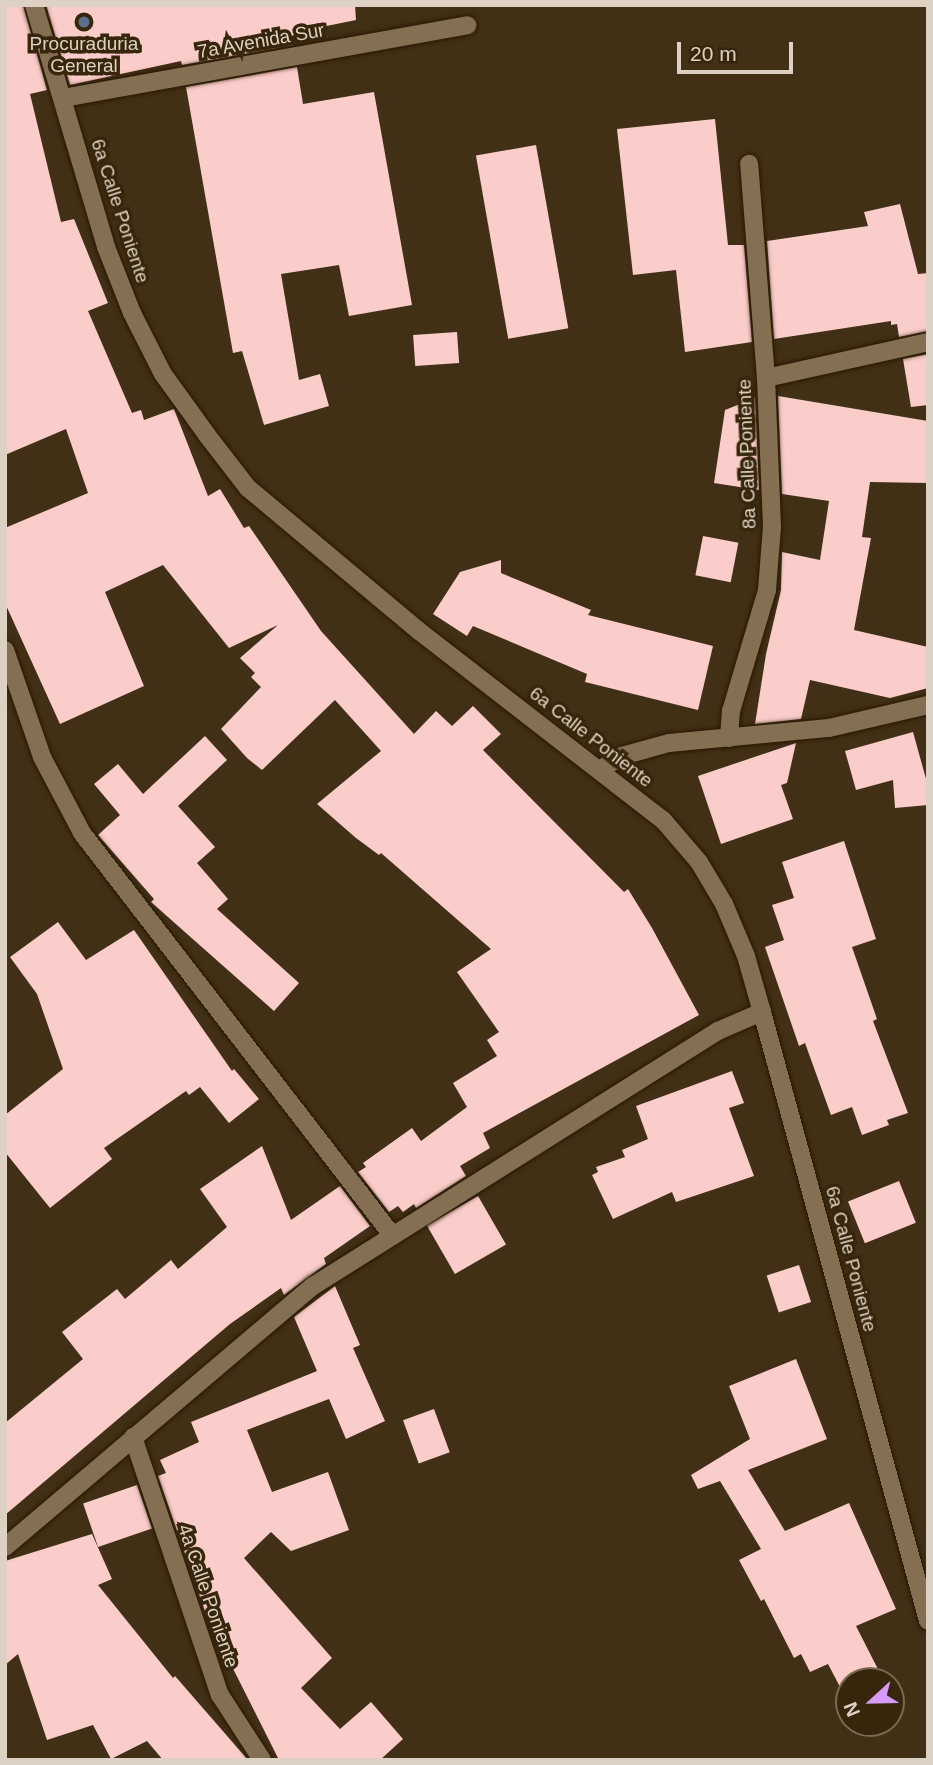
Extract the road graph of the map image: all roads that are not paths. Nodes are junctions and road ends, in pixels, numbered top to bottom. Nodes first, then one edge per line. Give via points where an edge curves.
1 (34, 5) edge
2 (467, 25) dead end
3 (63, 98) junction
4 (749, 164) dead end
5 (928, 342) edge
6 (766, 378) junction
7 (5, 650) edge
8 (928, 705) edge
9 (729, 738) junction
10 (601, 769) junction
11 (762, 1012) junction
12 (392, 1236) junction
13 (133, 1437) junction
14 (5, 1547) edge
15 (928, 1621) edge
16 (262, 1760) edge

1 - 3 street, 6a Calle Poniente
2 - 3 street, 7a Avenida Sur
3 - 10 street, 6a Calle Poniente via 106,247 132,313 163,374 248,488 419,631
4 - 6 street, 8a Calle Poniente
5 - 6 street
6 - 9 street, 8a Calle Poniente via 772,527 767,590 731,710
7 - 12 street via 42,757 82,833
8 - 9 street via 829,728
9 - 10 street via 668,743 622,755
10 - 11 street, 6a Calle Poniente via 663,820 699,862 724,904 746,956
11 - 12 street via 719,1031
11 - 15 street, 6a Calle Poniente
12 - 13 street via 313,1286
13 - 14 street
13 - 16 street, 4a Calle Poniente via 220,1695

